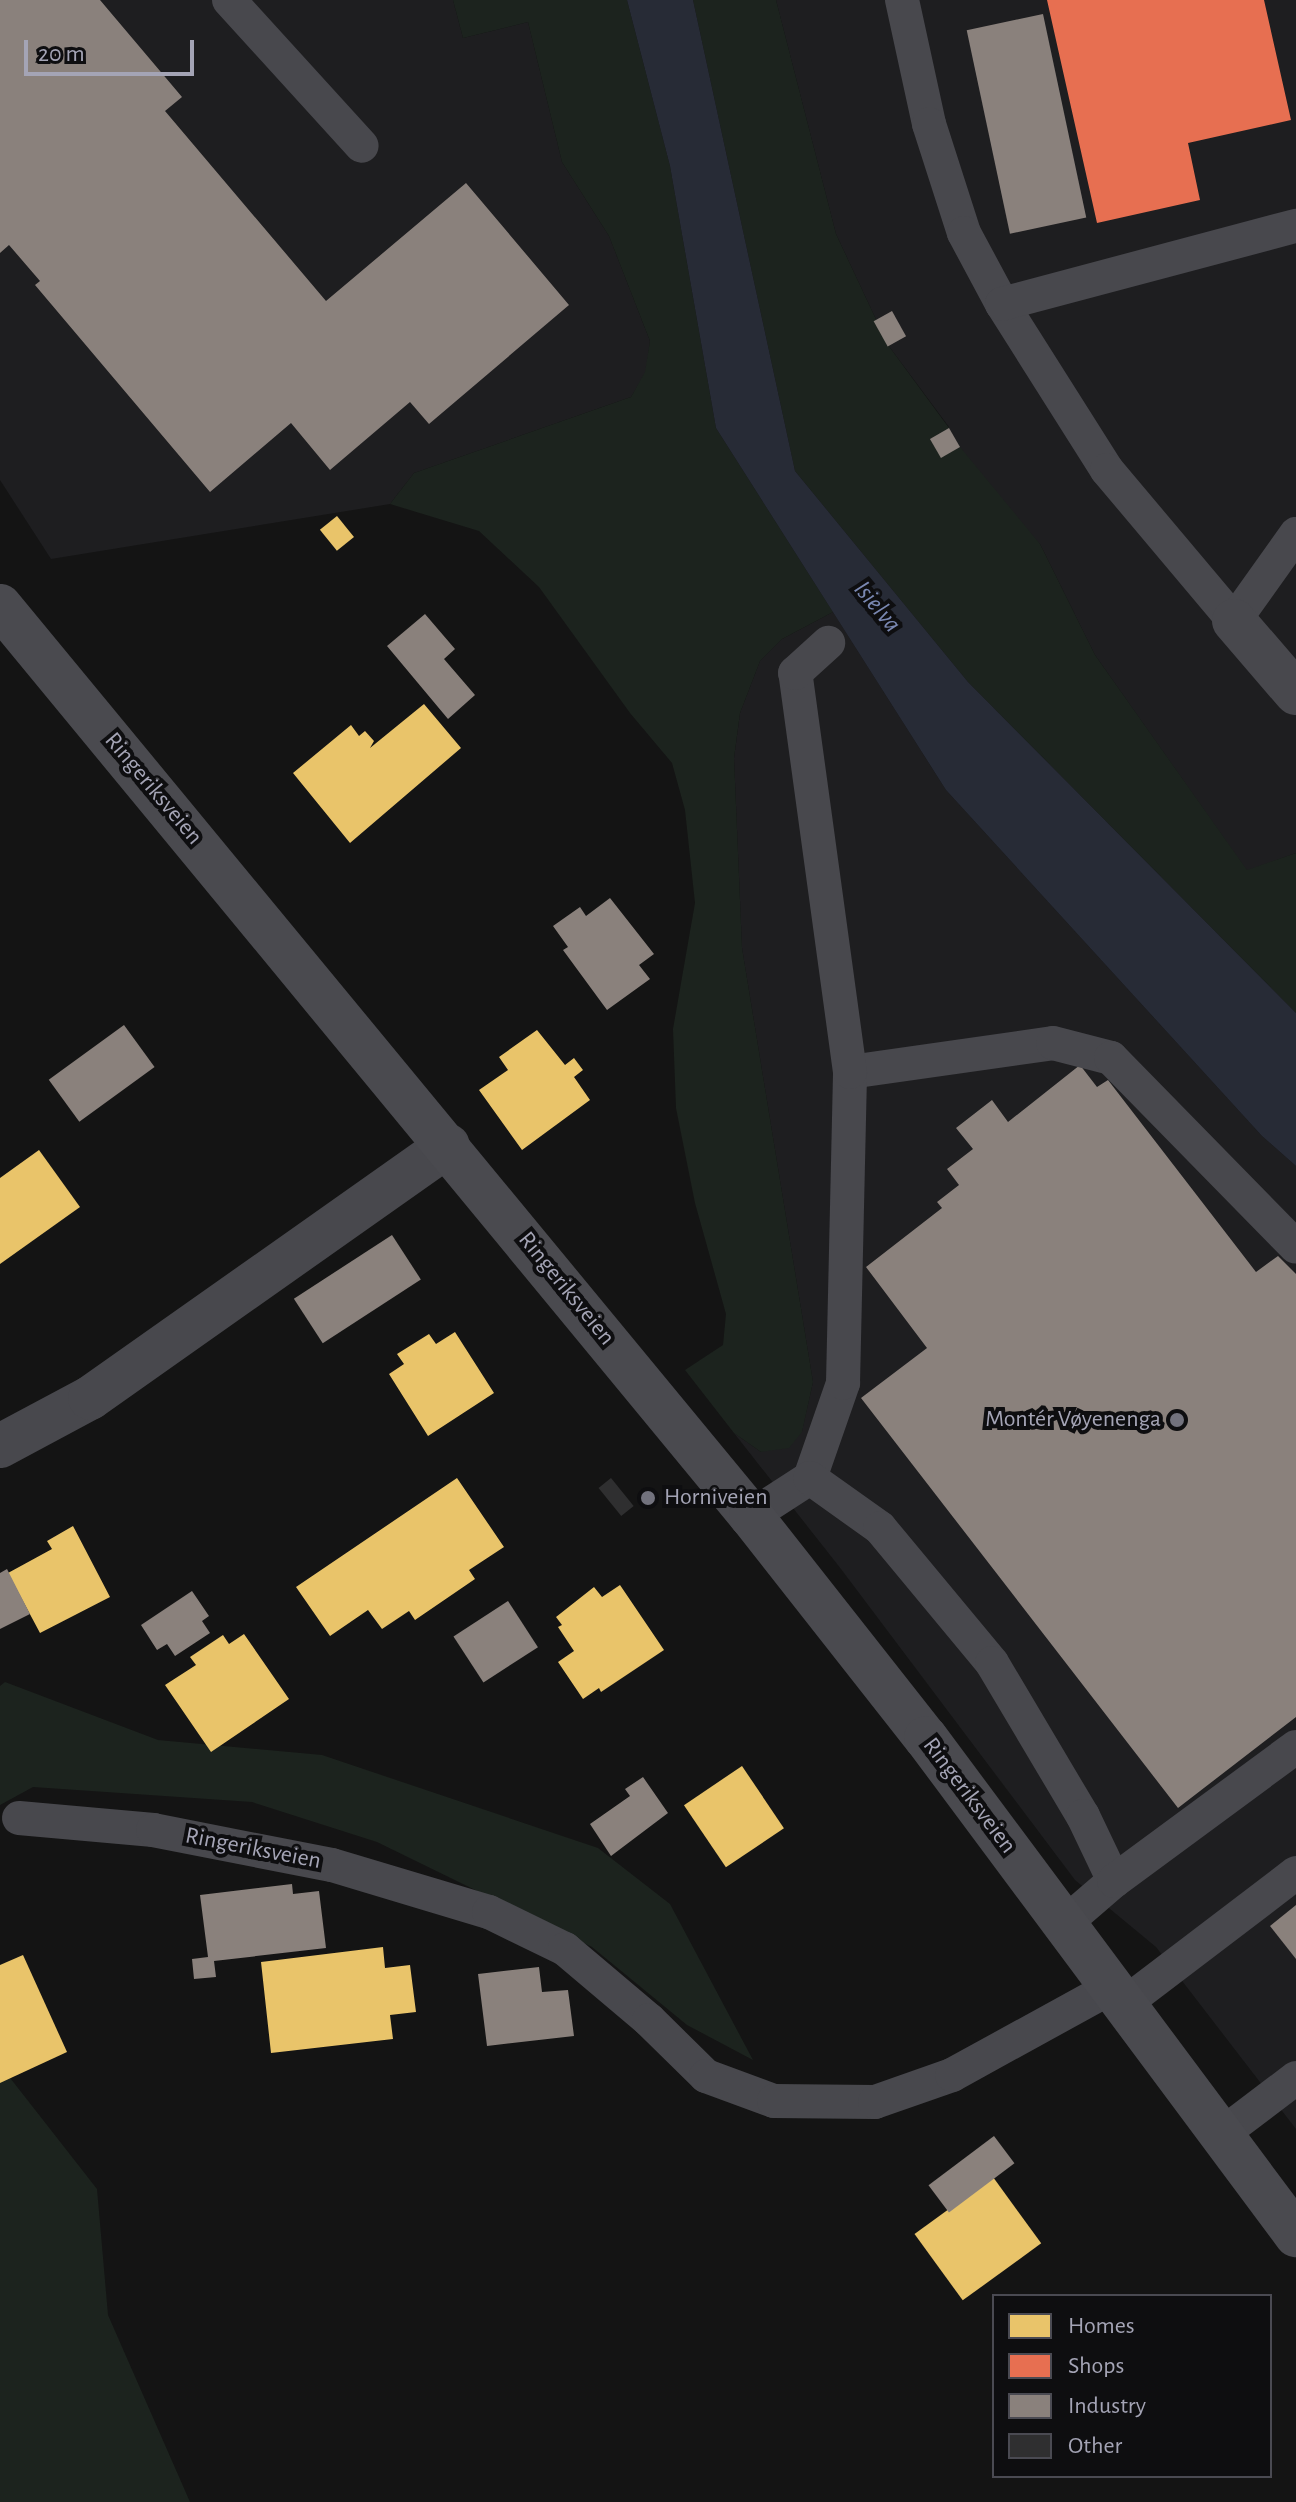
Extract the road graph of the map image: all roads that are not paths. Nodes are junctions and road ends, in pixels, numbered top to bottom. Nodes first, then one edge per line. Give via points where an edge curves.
1 (229, 0) edge
2 (902, 0) edge
3 (362, 146) dead end
4 (1296, 226) edge
5 (1002, 304) junction
6 (1296, 534) edge
7 (0, 606) edge
8 (1234, 621) junction
9 (828, 643) dead end
10 (1296, 693) edge
11 (850, 1072) junction
12 (448, 1145) junction
13 (1296, 1247) edge
14 (0, 1446) edge
15 (810, 1478) junction
16 (751, 1516) junction
17 (1296, 1747) edge
18 (19, 1818) dead end
19 (1296, 1873) edge
20 (1114, 1881) junction
21 (1064, 1924) junction
22 (1118, 1996) junction
23 (1296, 2078) edge
24 (1222, 2134) junction
25 (1296, 2235) edge

1 - 3 lane
2 - 5 lane via 929,124 964,233
4 - 5 lane
5 - 8 lane via 1107,470
6 - 8 lane
7 - 12 main road, Ringeriksveien
8 - 10 street
9 - 11 lane via 795,673
11 - 13 lane via 1053,1043 1111,1058
11 - 15 lane via 843,1383
12 - 14 street via 90,1398
12 - 16 main road, Ringeriksveien
15 - 16 lane
15 - 20 lane via 880,1528 992,1663 1083,1816
16 - 21 main road, Ringeriksveien
17 - 20 lane
18 - 22 lane, Ringeriksveien via 153,1830 332,1865 489,1912 565,1949 706,2076 774,2101 875,2102 952,2075
19 - 22 lane
20 - 21 lane
21 - 22 main road, Ringeriksveien
22 - 24 main road, Ringeriksveien
23 - 24 lane
24 - 25 main road, Ringeriksveien

